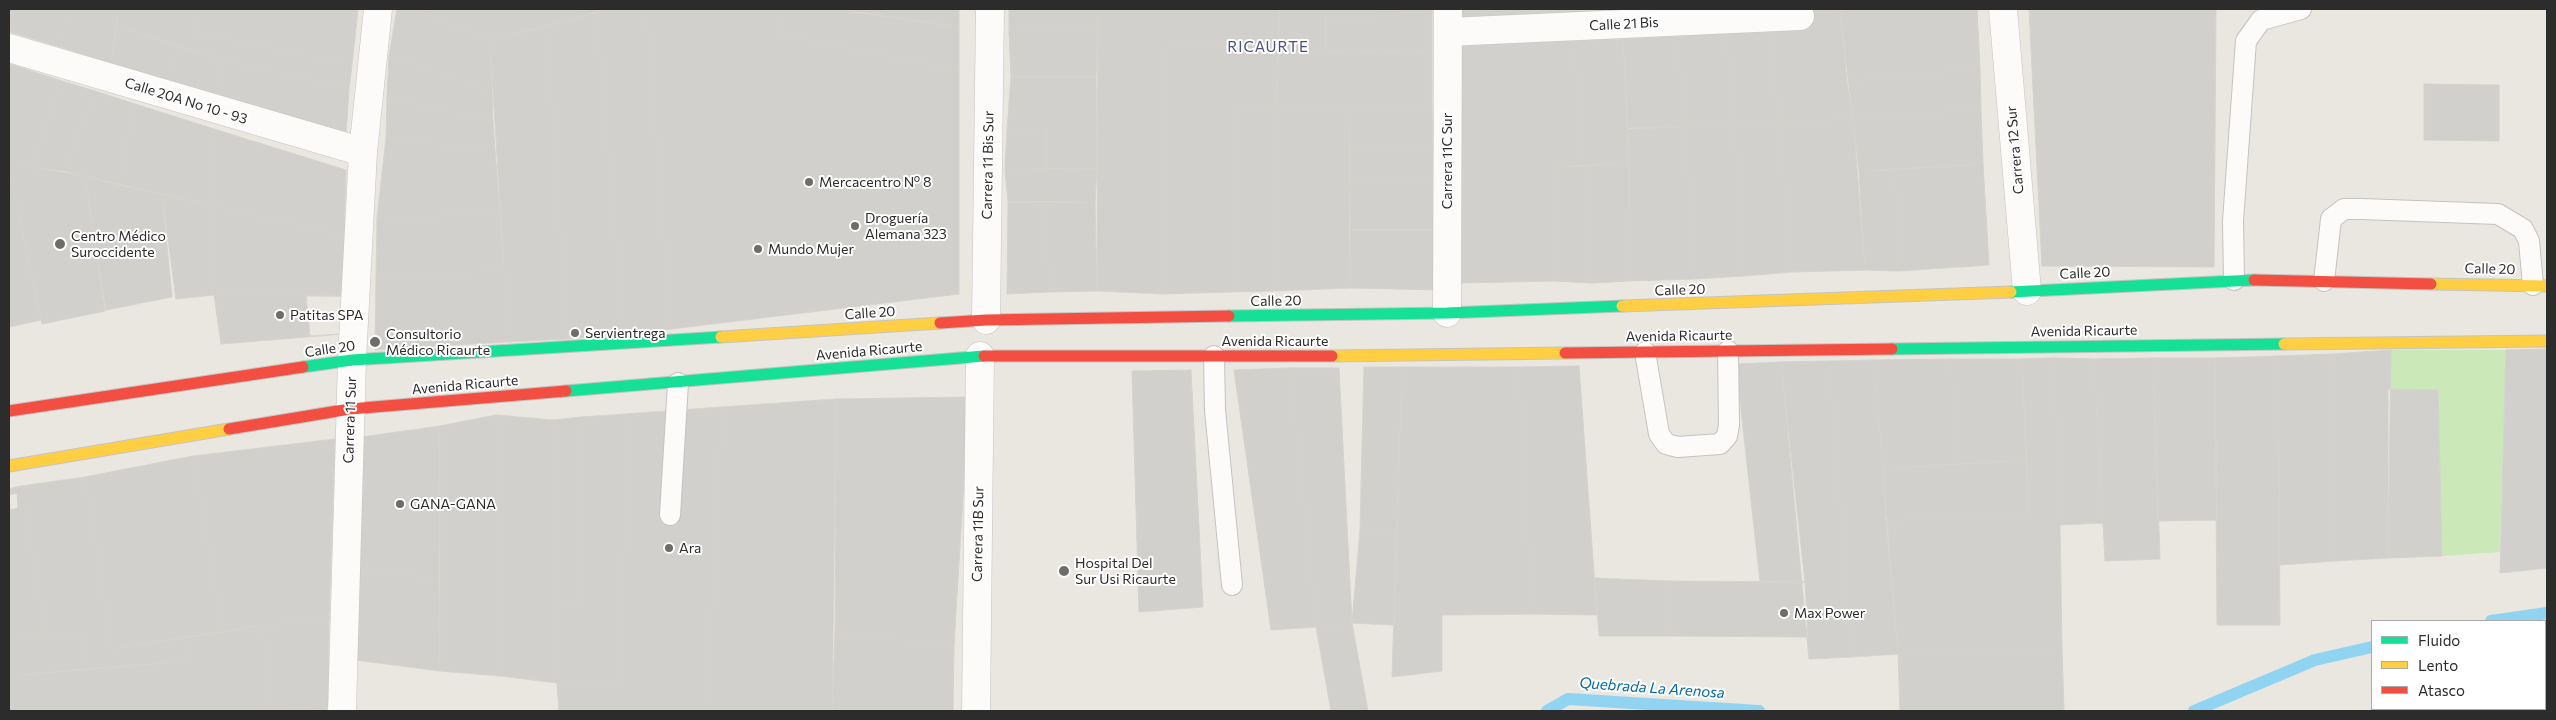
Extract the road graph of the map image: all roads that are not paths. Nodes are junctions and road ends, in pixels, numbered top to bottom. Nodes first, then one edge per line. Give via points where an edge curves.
1 (378, 9) edge
2 (990, 9) edge
3 (2003, 9) edge
4 (2301, 9) edge
5 (1800, 16) dead end
6 (1448, 20) edge
7 (9, 48) edge
8 (363, 152) junction
9 (2234, 280) junction
10 (2324, 281) junction
11 (2540, 286) edge
12 (2027, 291) junction
13 (1447, 313) junction
14 (986, 320) junction
15 (2547, 341) edge
16 (1728, 350) junction
17 (1644, 352) junction
18 (980, 356) junction
19 (1214, 356) junction
20 (352, 360) junction
21 (678, 383) junction
22 (350, 409) junction
23 (9, 411) edge
24 (9, 466) edge
25 (670, 516) dead end
26 (1232, 585) dead end
27 (342, 711) edge
28 (976, 711) edge

1 - 8 street, Carrera 11 Sur
2 - 14 street, Carrera 11 Bis Sur
3 - 12 street, Carrera 12 Sur
4 - 9 lane via 2261,20 2246,41 2233,221
5 - 6 street, Calle 21 Bis
6 - 13 street, Carrera 11C Sur
7 - 8 street, Calle 20A No 10 - 93
8 - 20 street, Carrera 11 Sur
9 - 10 main road, Calle 20
9 - 12 main road, Calle 20
10 - 11 main road, Calle 20
10 - 11 lane via 2331,219 2344,209 2362,209 2498,214 2523,229
12 - 13 main road, Calle 20
13 - 14 main road, Calle 20
14 - 20 main road, Calle 20
15 - 16 main road, Avenida Ricaurte
16 - 17 main road, Avenida Ricaurte
16 - 17 lane via 1727,436 1720,444 1678,448 1666,444 1658,434
17 - 19 main road, Avenida Ricaurte
18 - 19 main road, Avenida Ricaurte
18 - 21 main road, Avenida Ricaurte
18 - 28 street, Carrera 11B Sur
19 - 26 lane
20 - 22 street, Carrera 11 Sur
20 - 23 main road, Calle 20
21 - 22 main road, Avenida Ricaurte
21 - 25 lane
22 - 24 main road, Avenida Ricaurte
22 - 27 street, Carrera 11 Sur

